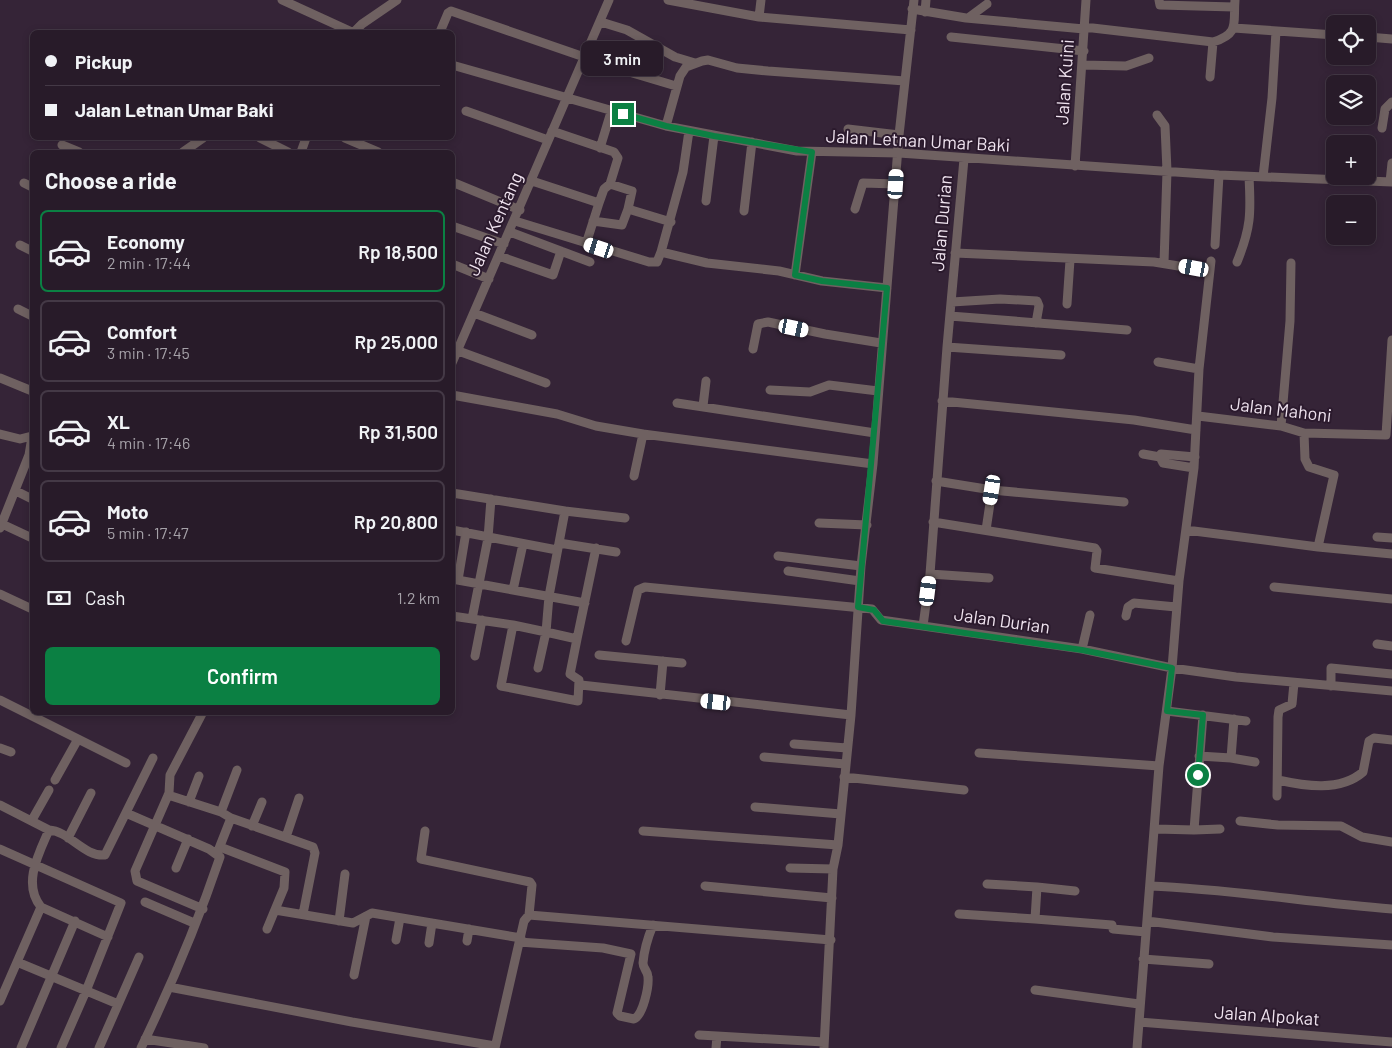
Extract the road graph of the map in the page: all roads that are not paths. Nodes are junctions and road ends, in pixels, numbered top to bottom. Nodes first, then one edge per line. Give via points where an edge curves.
1 (282, 0) edge
2 (396, 0) edge
3 (608, 0) edge
4 (668, 0) edge
5 (761, 0) edge
6 (926, 0) edge
7 (1086, 0) edge
8 (1159, 0) edge
9 (297, 3) edge
10 (1234, 3) edge
11 (913, 4) edge
12 (987, 4) dead end
13 (925, 12) junction
14 (759, 17) junction
15 (968, 18) junction
16 (601, 22) junction
17 (1084, 28) junction
18 (1234, 28) junction
19 (350, 30) edge
20 (356, 30) edge
21 (441, 30) edge
22 (911, 30) junction
23 (1276, 31) junction
24 (1326, 34) edge
25 (951, 37) dead end
26 (1376, 38) edge
27 (1392, 39) edge
28 (1213, 42) junction
29 (1084, 51) junction
30 (584, 55) junction
31 (1149, 58) dead end
32 (695, 63) junction
33 (1083, 64) junction
34 (455, 66) edge
35 (1210, 76) dead end
36 (905, 81) junction
37 (676, 86) junction
38 (565, 98) junction
39 (1392, 102) edge
40 (466, 111) dead end
41 (611, 112) junction
42 (1157, 115) dead end
43 (666, 126) junction
44 (1382, 128) dead end
45 (848, 129) dead end
46 (689, 131) junction
47 (550, 135) junction
48 (899, 135) junction
49 (714, 136) junction
50 (200, 140) edge
51 (264, 140) edge
52 (349, 140) edge
53 (752, 142) junction
54 (62, 145) dead end
55 (600, 148) junction
56 (74, 150) edge
57 (186, 150) edge
58 (284, 150) edge
59 (373, 150) edge
60 (812, 152) junction
61 (899, 153) junction
62 (964, 159) junction
63 (1392, 163) edge
64 (1075, 166) junction
65 (1167, 171) junction
66 (1220, 175) junction
67 (1249, 177) junction
68 (1263, 177) junction
69 (532, 181) junction
70 (1391, 182) edge
71 (455, 183) edge
72 (610, 184) junction
73 (896, 184) junction
74 (706, 201) dead end
75 (599, 203) junction
76 (628, 209) junction
77 (855, 209) dead end
78 (520, 210) junction
79 (744, 211) dead end
80 (515, 220) junction
81 (593, 221) junction
82 (671, 222) junction
83 (455, 227) edge
84 (510, 232) junction
85 (504, 244) junction
86 (586, 244) junction
87 (20, 245) dead end
88 (1215, 245) dead end
89 (30, 249) edge
90 (561, 252) junction
91 (661, 252) junction
92 (955, 253) junction
93 (499, 256) junction
94 (1070, 260) junction
95 (1211, 261) dead end
96 (590, 262) dead end
97 (1236, 262) dead end
98 (1164, 263) junction
99 (1291, 263) dead end
100 (455, 265) edge
101 (1209, 271) junction
102 (795, 275) junction
103 (489, 279) junction
104 (887, 288) junction
105 (952, 302) junction
106 (1067, 304) dead end
107 (18, 309) dead end
108 (474, 312) junction
109 (30, 315) edge
110 (950, 316) junction
111 (1036, 323) junction
112 (1127, 330) dead end
113 (532, 336) dead end
114 (1392, 340) edge
115 (881, 343) junction
116 (947, 347) junction
117 (753, 349) dead end
118 (455, 350) edge
119 (1392, 354) edge
120 (1061, 355) dead end
121 (1158, 362) dead end
122 (1199, 369) junction
123 (0, 378) edge
124 (706, 381) dead end
125 (546, 383) dead end
126 (30, 390) edge
127 (770, 390) dead end
128 (878, 391) junction
129 (1390, 391) edge
130 (455, 396) edge
131 (942, 401) junction
132 (677, 403) dead end
133 (703, 406) junction
134 (1198, 416) junction
135 (1281, 426) junction
136 (1196, 430) junction
137 (875, 433) junction
138 (1304, 433) junction
139 (0, 434) edge
140 (643, 434) junction
141 (30, 437) edge
142 (1143, 454) dead end
143 (1195, 456) junction
144 (30, 457) edge
145 (1160, 457) junction
146 (872, 464) junction
147 (1194, 468) junction
148 (634, 476) dead end
149 (936, 481) junction
150 (992, 490) junction
151 (16, 491) junction
152 (455, 493) edge
153 (30, 498) edge
154 (491, 499) junction
155 (1124, 502) dead end
156 (564, 511) junction
157 (625, 518) dead end
158 (933, 522) junction
159 (819, 523) dead end
160 (867, 525) junction
161 (1, 526) edge
162 (455, 530) edge
163 (986, 530) junction
164 (1186, 530) junction
165 (466, 532) junction
166 (30, 537) edge
167 (1377, 537) dead end
168 (488, 538) junction
169 (1392, 538) edge
170 (523, 544) junction
171 (558, 547) junction
172 (1318, 547) junction
173 (596, 548) junction
174 (616, 552) dead end
175 (1392, 554) edge
176 (778, 556) dead end
177 (861, 566) junction
178 (788, 571) dead end
179 (930, 574) junction
180 (989, 578) dead end
181 (455, 580) edge
182 (860, 581) junction
183 (1179, 581) junction
184 (479, 584) junction
185 (1274, 587) dead end
186 (513, 590) junction
187 (0, 594) edge
188 (549, 596) junction
189 (1392, 599) edge
190 (586, 603) junction
191 (30, 607) edge
192 (858, 607) junction
193 (1176, 607) junction
194 (1090, 615) dead end
195 (455, 616) edge
196 (1126, 616) dead end
197 (472, 619) junction
198 (482, 620) junction
199 (513, 625) junction
200 (923, 626) junction
201 (546, 632) junction
202 (577, 639) junction
203 (626, 640) dead end
204 (1377, 644) dead end
205 (1392, 646) edge
206 (1082, 650) junction
207 (598, 655) dead end
208 (475, 656) dead end
209 (663, 661) junction
210 (682, 663) dead end
211 (538, 668) dead end
212 (1172, 668) junction
213 (1392, 674) edge
214 (1294, 683) junction
215 (581, 686) junction
216 (1330, 686) junction
217 (1392, 691) edge
218 (660, 695) junction
219 (0, 700) edge
220 (1167, 711) junction
221 (201, 715) edge
222 (851, 715) junction
223 (1203, 715) junction
224 (1234, 719) junction
225 (1246, 721) dead end
226 (78, 739) junction
227 (1392, 740) edge
228 (794, 744) dead end
229 (0, 748) edge
230 (847, 748) junction
231 (11, 752) dead end
232 (979, 753) dead end
233 (1200, 756) junction
234 (764, 757) dead end
235 (153, 758) dead end
236 (1231, 758) junction
237 (1255, 762) dead end
238 (126, 763) dead end
239 (845, 764) junction
240 (1159, 766) junction
241 (237, 770) dead end
242 (199, 776) dead end
243 (844, 777) junction
244 (55, 780) dead end
245 (1278, 780) junction
246 (48, 790) dead end
247 (964, 790) dead end
248 (91, 793) dead end
249 (168, 795) junction
250 (1277, 796) dead end
251 (299, 798) dead end
252 (189, 802) junction
253 (262, 802) dead end
254 (0, 806) edge
255 (755, 807) dead end
256 (126, 812) junction
257 (221, 812) junction
258 (841, 814) junction
259 (231, 818) junction
260 (32, 820) junction
261 (1240, 821) dead end
262 (154, 826) junction
263 (252, 826) junction
264 (1156, 829) junction
265 (1220, 829) dead end
266 (49, 830) junction
267 (1194, 830) junction
268 (425, 831) dead end
269 (643, 831) dead end
270 (286, 837) junction
271 (68, 838) junction
272 (188, 839) junction
273 (1392, 842) edge
274 (838, 845) junction
275 (0, 848) edge
276 (218, 851) junction
277 (34, 864) junction
278 (176, 868) dead end
279 (790, 868) dead end
280 (833, 870) junction
281 (345, 874) dead end
282 (987, 884) dead end
283 (706, 886) dead end
284 (1150, 886) junction
285 (1037, 887) junction
286 (1076, 891) dead end
287 (832, 898) junction
288 (145, 902) dead end
289 (41, 907) junction
290 (203, 909) junction
291 (275, 910) junction
292 (1392, 910) edge
293 (303, 914) junction
294 (960, 914) dead end
295 (529, 915) junction
296 (366, 916) junction
297 (400, 918) junction
298 (1034, 919) junction
299 (338, 921) junction
300 (1147, 921) junction
301 (75, 922) junction
302 (194, 923) junction
303 (432, 923) junction
304 (653, 925) junction
305 (267, 929) dead end
306 (469, 929) junction
307 (1146, 932) junction
308 (108, 937) junction
309 (396, 940) dead end
310 (520, 940) junction
311 (830, 940) junction
312 (467, 941) dead end
313 (429, 943) dead end
314 (1392, 945) edge
315 (139, 957) dead end
316 (1143, 959) junction
317 (17, 962) junction
318 (1210, 964) dead end
319 (354, 975) dead end
320 (52, 977) junction
321 (169, 987) junction
322 (1035, 990) dead end
323 (86, 991) junction
324 (0, 1001) edge
325 (118, 1004) junction
326 (1139, 1004) junction
327 (1139, 1022) junction
328 (699, 1035) dead end
329 (717, 1036) junction
330 (750, 1038) junction
331 (145, 1039) junction
332 (1392, 1042) edge
333 (783, 1044) edge
334 (824, 1045) edge
335 (495, 1047) edge
336 (21, 1048) edge
337 (60, 1048) edge
338 (99, 1048) edge
339 (141, 1048) edge
340 (204, 1048) edge
341 (716, 1048) edge
342 (749, 1048) edge
343 (1136, 1048) edge

1 - 9 street
2 - 20 street
3 - 16 street, Jalan Kentang
4 - 14 street
5 - 14 street
6 - 13 street
7 - 17 street, Jalan Kuini
8 - 10 street via 1160,6
9 - 19 street
10 - 18 street
11 - 13 street
11 - 22 street
12 - 15 street
13 - 15 street
14 - 22 street
15 - 17 street
16 - 30 street, Jalan Kentang
16 - 32 street via 628,30 675,57
17 - 28 street
17 - 29 street, Jalan Kuini
18 - 23 street
18 - 28 street via 1225,38
21 - 30 street via 451,11
22 - 36 street
23 - 24 street
23 - 68 street
25 - 29 street
26 - 27 street
28 - 35 street
29 - 33 street, Jalan Kuini
30 - 37 street
30 - 38 street, Jalan Kentang
31 - 33 street via 1126,66
32 - 36 street via 708,60 737,68
32 - 37 street via 686,67
33 - 64 street, Jalan Kuini
34 - 38 street, Jalan Letnan Umar Baki
36 - 48 street
37 - 43 street
38 - 41 street, Jalan Letnan Umar Baki
38 - 47 street, Jalan Kentang
39 - 44 street via 1385,109
40 - 47 street
41 - 43 street, Jalan Letnan Umar Baki
41 - 55 street
42 - 65 street via 1165,126
43 - 46 street, Jalan Letnan Umar Baki
45 - 48 street
46 - 49 street, Jalan Letnan Umar Baki
46 - 82 street via 684,172
47 - 55 street
47 - 69 street, Jalan Kentang
48 - 61 street
49 - 53 street, Jalan Letnan Umar Baki
49 - 74 street
50 - 57 street
51 - 58 street
52 - 59 street
53 - 60 street, Jalan Letnan Umar Baki
53 - 79 street
54 - 56 street
55 - 72 street via 614,152 618,158
60 - 61 street, Jalan Letnan Umar Baki
60 - 102 street
61 - 62 street, Jalan Letnan Umar Baki
61 - 73 street
62 - 64 street, Jalan Letnan Umar Baki
62 - 92 street, Jalan Durian
63 - 70 street
64 - 65 street, Jalan Letnan Umar Baki
65 - 66 street, Jalan Letnan Umar Baki
65 - 98 street
66 - 67 street, Jalan Letnan Umar Baki
66 - 88 street
67 - 68 street, Jalan Letnan Umar Baki
67 - 97 street via 1251,218 1247,238
68 - 70 street, Jalan Letnan Umar Baki
69 - 75 street
69 - 78 street, Jalan Kentang
71 - 78 street
72 - 75 street via 604,189
72 - 76 street via 632,190
73 - 77 street via 862,183
73 - 104 street
75 - 81 street
76 - 81 street via 622,224
76 - 82 street
78 - 80 street, Jalan Kentang
80 - 84 street, Jalan Kentang
80 - 86 street
81 - 86 street
82 - 91 street
83 - 85 street
84 - 85 street, Jalan Kentang
84 - 90 street
85 - 93 street, Jalan Kentang
86 - 91 street via 649,262 657,262
87 - 89 street
90 - 93 street via 552,275
90 - 96 street
91 - 102 street via 706,263
92 - 94 street
92 - 105 street, Jalan Durian
93 - 103 street, Jalan Kentang
94 - 98 street
94 - 106 street
95 - 101 street
98 - 101 street
99 - 135 street via 1290,321
100 - 103 street
101 - 122 street
102 - 104 street
103 - 108 street, Jalan Kentang
104 - 115 street
105 - 110 street, Jalan Durian
105 - 111 street via 1000,299 1037,302
107 - 109 street
108 - 113 street
108 - 118 street, Jalan Kentang
110 - 111 street
110 - 116 street, Jalan Durian
111 - 112 street
114 - 119 street, Jalan Mahoni
115 - 117 street via 768,322 758,324
115 - 128 street
116 - 120 street
116 - 131 street, Jalan Durian
118 - 125 street
119 - 129 street, Jalan Mahoni
121 - 122 street
122 - 134 street
123 - 126 street
124 - 133 street
127 - 128 street via 810,392 829,385
128 - 137 street
129 - 138 street, Jalan Mahoni via 1386,435
130 - 140 street via 558,414 596,426
131 - 136 street via 1134,420
131 - 149 street, Jalan Durian
132 - 133 street
133 - 137 street
134 - 135 street, Jalan Mahoni
134 - 136 street
135 - 138 street, Jalan Mahoni
136 - 143 street
137 - 146 street
138 - 172 street via 1305,459 1309,466 1334,475
139 - 141 street via 20,439
140 - 146 street
140 - 148 street
142 - 145 street
143 - 145 street via 1162,454
143 - 147 street
144 - 151 street
145 - 147 street via 1163,463
146 - 160 street
147 - 164 street
149 - 150 street
149 - 158 street, Jalan Durian
150 - 155 street
150 - 163 street
151 - 153 street
151 - 161 street
152 - 154 street
154 - 156 street
154 - 168 street
156 - 157 street
156 - 171 street
158 - 163 street
158 - 179 street, Jalan Durian
159 - 160 street
160 - 177 street
161 - 166 street
162 - 165 street
163 - 183 street via 1095,548 1095,568
164 - 172 street
164 - 183 street
165 - 168 street
165 - 181 street
167 - 169 street
168 - 170 street
168 - 184 street
170 - 171 street
170 - 186 street
171 - 173 street
171 - 188 street
172 - 175 street
173 - 174 street
173 - 190 street
176 - 177 street
177 - 182 street
178 - 182 street
179 - 180 street
179 - 200 street, Jalan Durian
181 - 184 street
182 - 192 street
183 - 193 street
184 - 186 street
184 - 197 street
185 - 189 street
186 - 188 street
187 - 191 street
188 - 190 street
188 - 201 street
190 - 202 street
192 - 200 street via 874,610 881,620
192 - 203 street via 643,587 637,594
192 - 222 street
193 - 196 street via 1134,604 1128,607
193 - 212 street
194 - 206 street
195 - 197 street
197 - 198 street
198 - 199 street
198 - 208 street
199 - 201 street
199 - 215 street via 502,686 578,701
200 - 206 street, Jalan Durian
201 - 202 street
201 - 211 street
202 - 215 street via 570,674 579,678
204 - 205 street
206 - 212 street, Jalan Durian
207 - 209 street
209 - 210 street
209 - 218 street
212 - 214 street, Jalan Durian
212 - 220 street
213 - 216 street via 1331,668
214 - 216 street, Jalan Durian
214 - 245 street via 1292,704 1278,713
215 - 218 street
216 - 217 street, Jalan Durian
218 - 222 street
219 - 226 street
220 - 223 street
220 - 240 street
221 - 249 street via 171,772
222 - 230 street
223 - 224 street
223 - 233 street
224 - 225 street
224 - 236 street
226 - 238 street
226 - 244 street
227 - 245 street via 1374,738 1369,742 1362,772 1345,783 1303,785
228 - 230 street
229 - 231 street
230 - 239 street
232 - 240 street
233 - 236 street
233 - 267 street
234 - 239 street
235 - 256 street
236 - 237 street
239 - 243 street
240 - 264 street
241 - 257 street
242 - 252 street
243 - 247 street
243 - 258 street
245 - 250 street
246 - 260 street
248 - 271 street
249 - 252 street
249 - 262 street
251 - 270 street
252 - 257 street
253 - 263 street
254 - 260 street
255 - 258 street
256 - 262 street
256 - 271 street via 105,855 100,856
257 - 259 street
258 - 274 street
259 - 263 street
259 - 276 street
260 - 266 street
261 - 273 street via 1342,826 1362,837
262 - 272 street
262 - 290 street via 134,876 137,881
263 - 270 street
264 - 267 street
264 - 284 street
265 - 267 street
266 - 271 street
266 - 277 street
268 - 295 street via 420,859 530,882
269 - 274 street
270 - 293 street via 315,849
272 - 276 street
272 - 278 street
274 - 280 street
275 - 277 street
276 - 290 street via 220,858
276 - 291 street via 285,872 284,888
277 - 289 street via 35,899
277 - 308 street via 121,903
279 - 280 street
280 - 287 street
281 - 299 street
282 - 285 street
283 - 287 street
284 - 292 street via 1209,888
284 - 300 street
285 - 286 street
285 - 298 street
287 - 311 street
288 - 302 street
289 - 301 street
289 - 317 street
290 - 302 street
291 - 293 street
291 - 305 street
293 - 299 street
294 - 298 street
295 - 304 street
295 - 310 street via 524,921
296 - 297 street via 372,913
296 - 299 street via 353,923
296 - 319 street
297 - 303 street
297 - 309 street
298 - 307 street via 1112,925 1113,929
300 - 307 street
300 - 314 street via 1273,937
301 - 308 street
301 - 320 street
302 - 321 street
303 - 306 street
303 - 313 street
304 - 310 street via 643,964 648,983 640,1013 634,1019 620,1016 617,1012 631,954
304 - 311 street
306 - 310 street
306 - 312 street
307 - 316 street
308 - 323 street
310 - 335 street
311 - 334 street
315 - 325 street
316 - 318 street
316 - 326 street
317 - 320 street
317 - 324 street
320 - 323 street
320 - 336 street
321 - 331 street
321 - 335 street
322 - 326 street
323 - 325 street
323 - 337 street
325 - 338 street
326 - 327 street
327 - 332 street, Jalan Alpokat
327 - 343 street
328 - 329 street
329 - 330 street
329 - 341 street
330 - 333 street
330 - 342 street
331 - 339 street
331 - 340 street
333 - 334 street

